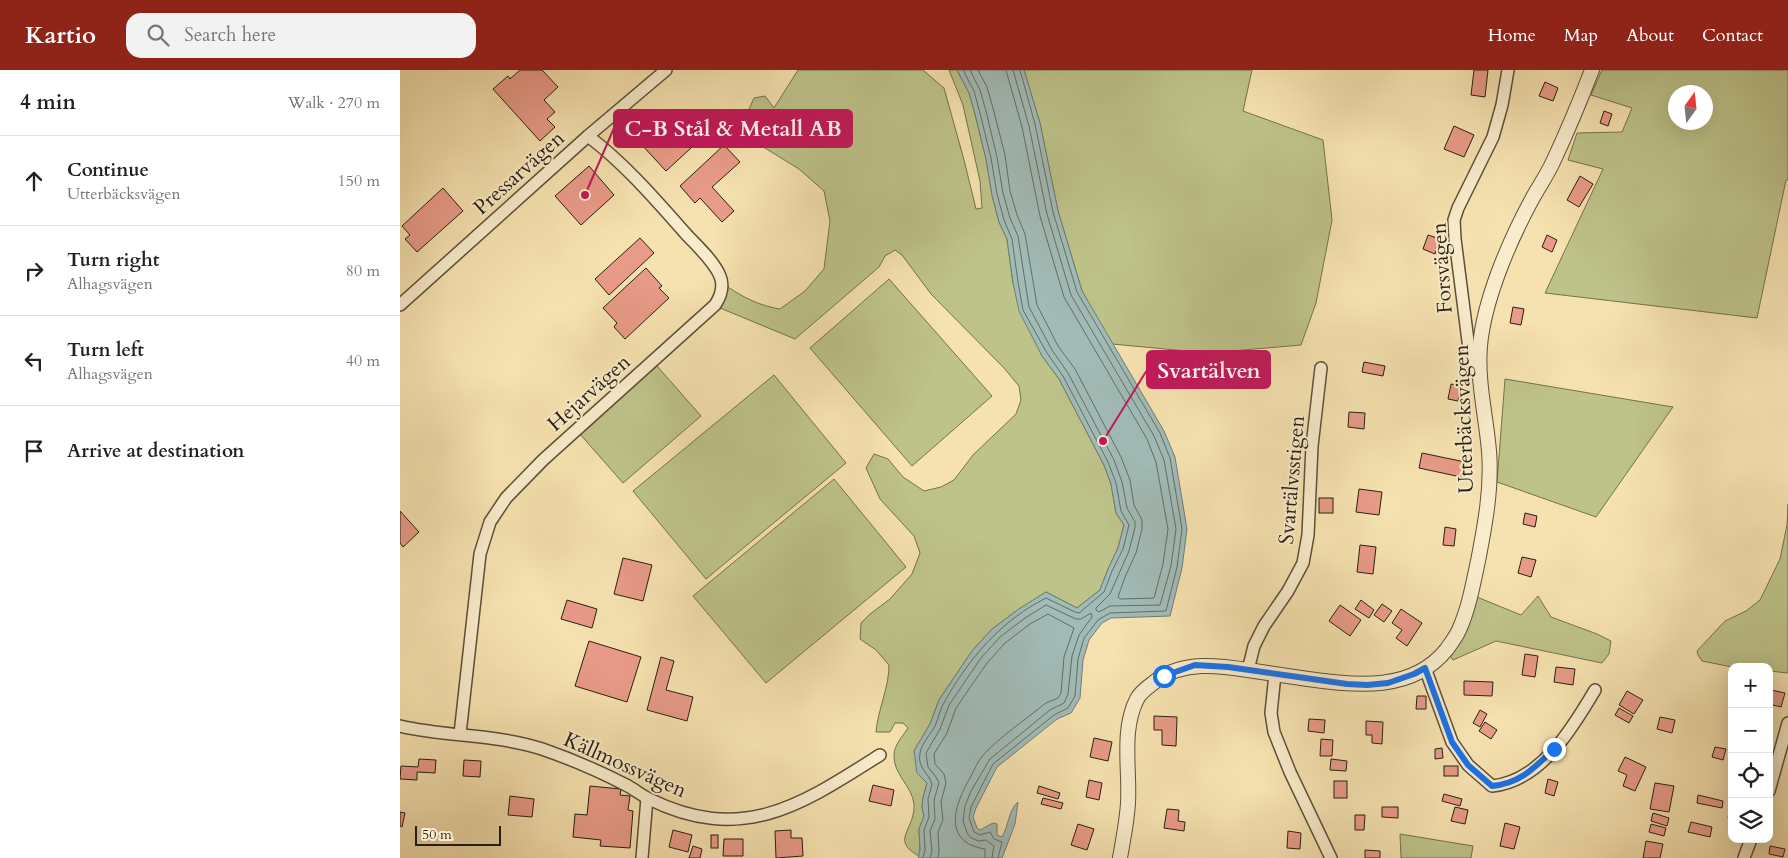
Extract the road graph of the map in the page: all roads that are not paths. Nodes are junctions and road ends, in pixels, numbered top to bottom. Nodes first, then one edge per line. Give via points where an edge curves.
1 (666, 70) edge
2 (1508, 70) edge
3 (1592, 70) edge
4 (588, 136) junction
5 (400, 305) edge
6 (1321, 368) dead end
7 (1480, 380) junction
8 (1425, 668) junction
9 (1248, 670) junction
10 (1275, 674) junction
11 (1595, 690) dead end
12 (1788, 723) edge
13 (400, 726) edge
14 (460, 734) junction
15 (880, 755) dead end
16 (1773, 777) edge
17 (647, 798) junction
18 (1750, 843) edge
19 (642, 858) edge
20 (1120, 858) edge
21 (1331, 858) edge
22 (1744, 858) edge

1 - 4 street, Pressarvägen
2 - 7 street, Forsvägen via 1493,137 1454,220 1469,348 1472,365
3 - 7 street, Utterbäcksvägen via 1552,164 1512,239 1499,273 1487,307 1480,344
4 - 5 street, Pressarvägen
4 - 14 street, Hejarvägen via 634,176 708,258 720,276 720,297 543,460 506,498 490,522 480,554
6 - 9 street, Svartälvsstigen via 1303,562 1264,626 1254,646
7 - 8 street, Utterbäcksvägen via 1489,454 1489,491 1482,536 1469,603 1458,633 1444,652
8 - 10 street, Utterbäcksvägen via 1388,683 1367,685
8 - 11 street via 1452,742 1468,765 1492,786 1526,775 1547,756 1572,729
9 - 10 street, Utterbäcksvägen
9 - 20 street, Utterbäcksvägen via 1195,665 1164,676 1138,698 1130,720 1128,805
10 - 21 street via 1274,732
12 - 16 street
13 - 14 street, Källmossvägen
14 - 17 street, Källmossvägen via 542,749 586,766
15 - 17 street, Källmossvägen via 821,793 780,810 746,819 717,820 676,811
17 - 19 street
18 - 22 street

